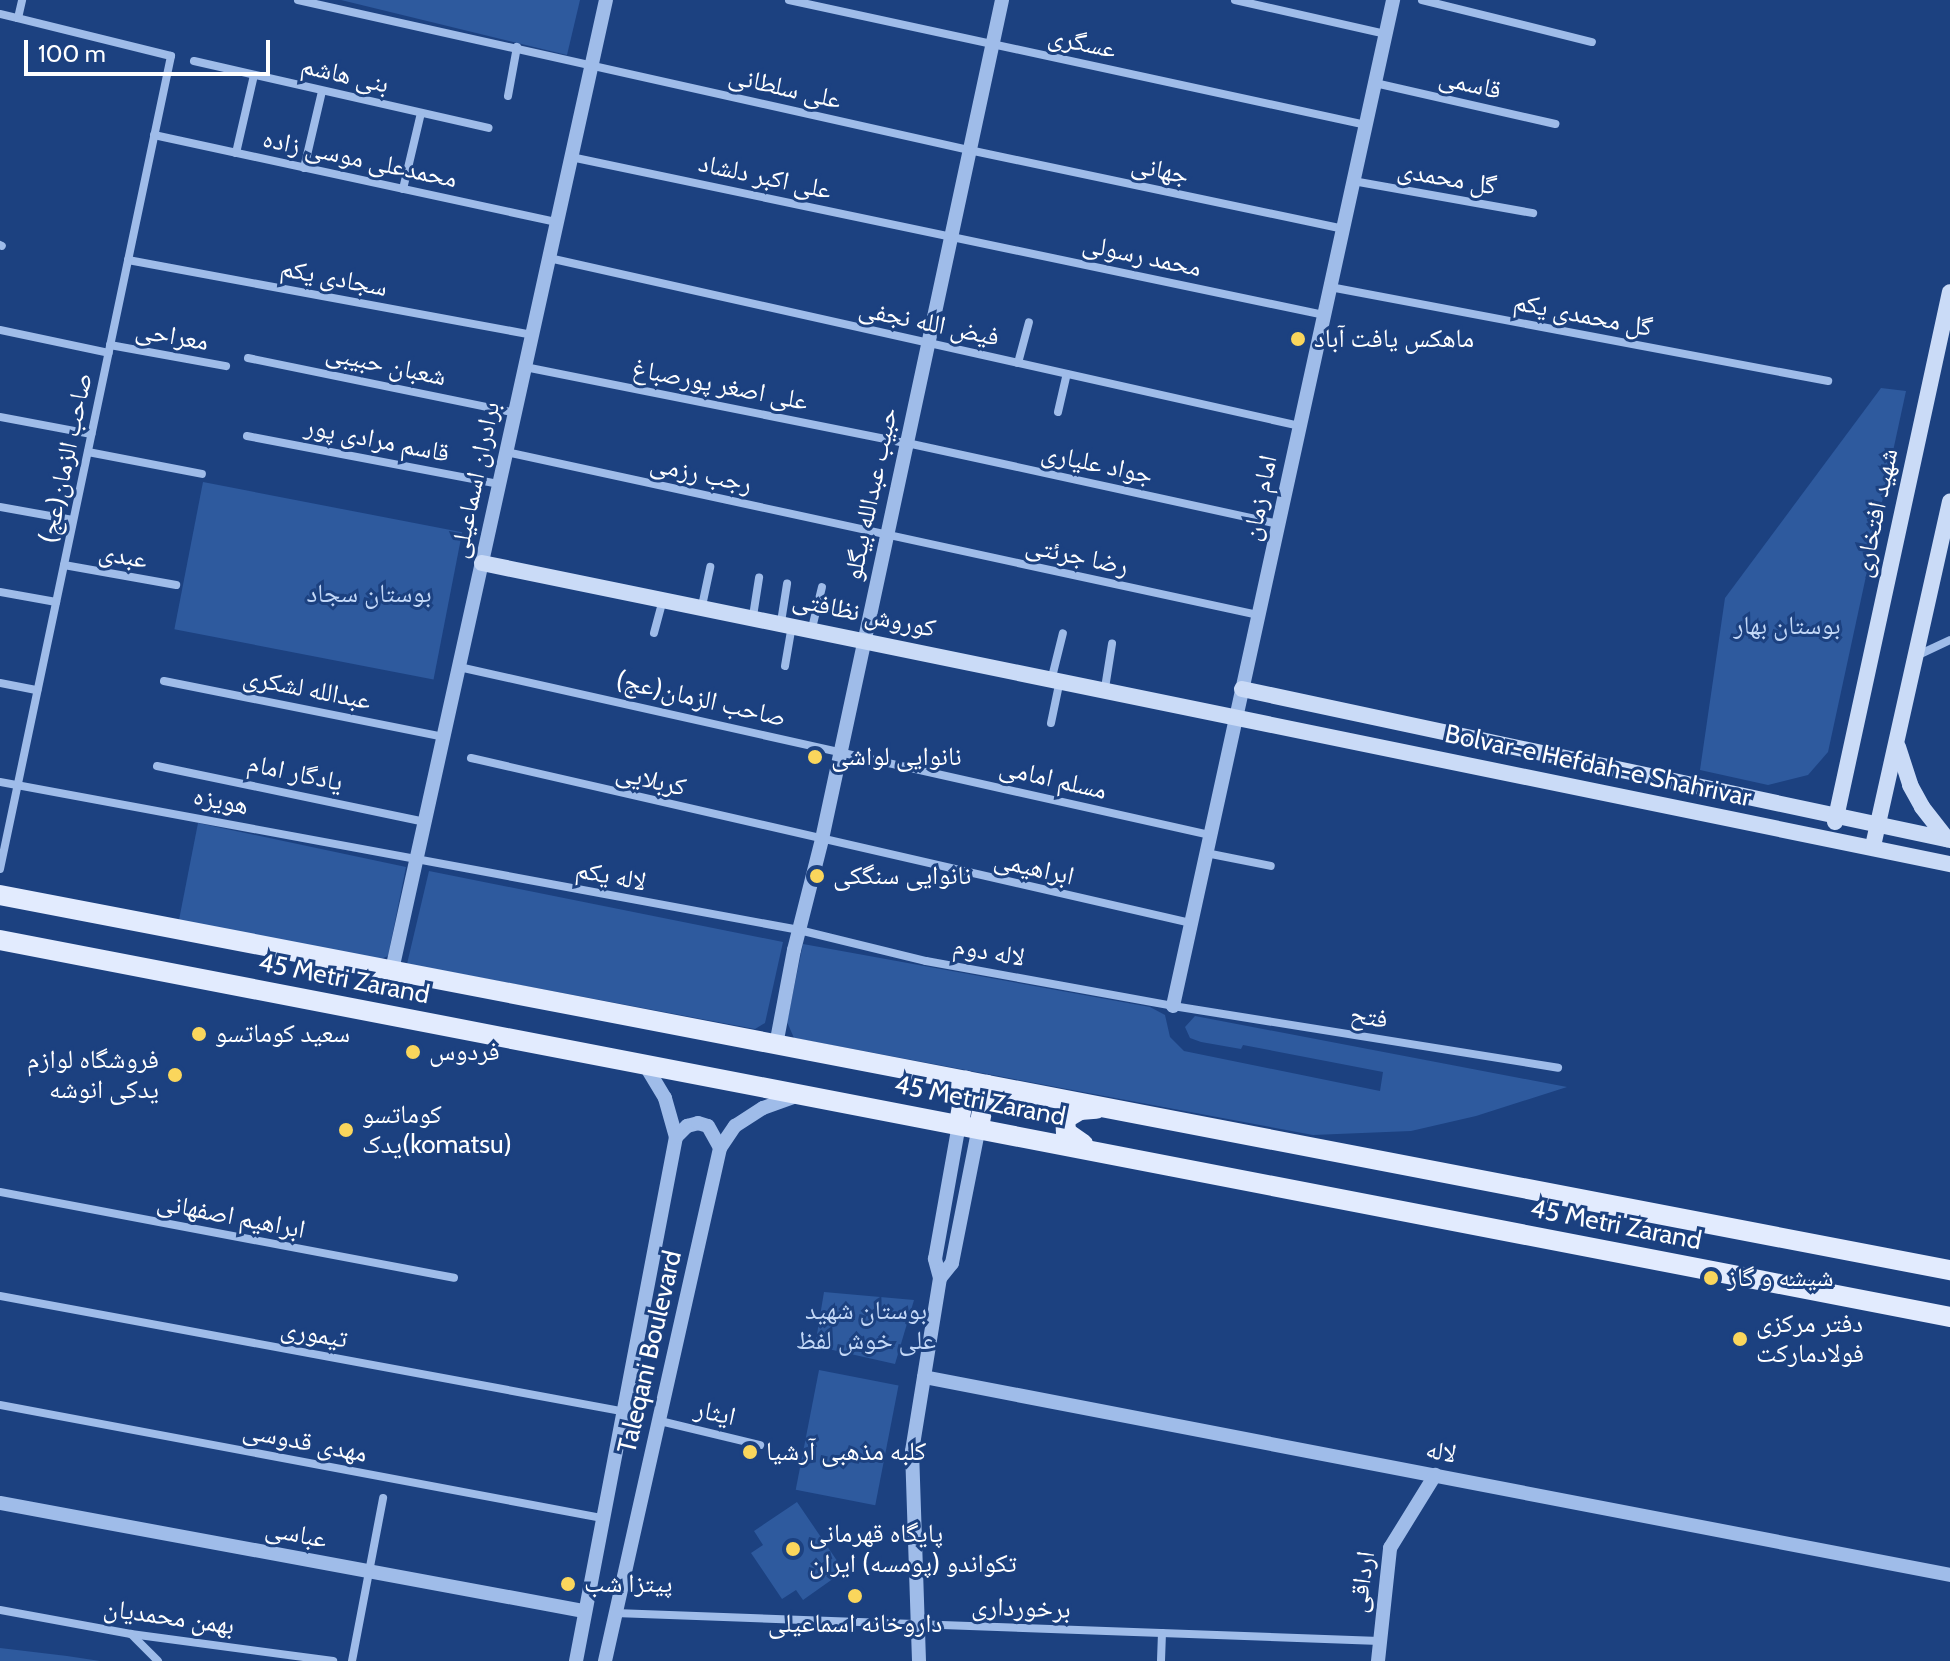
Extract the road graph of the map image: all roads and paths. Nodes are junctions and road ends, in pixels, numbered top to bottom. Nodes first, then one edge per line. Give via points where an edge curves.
1 (22, 0) edge
2 (298, 0) edge
3 (606, 0) edge
4 (789, 0) edge
5 (1002, 0) edge
6 (1235, 0) edge
7 (1393, 0) edge
8 (1422, 0) edge
9 (0, 14) edge
10 (18, 18) junction
11 (1386, 34) junction
12 (1592, 42) dead end
13 (992, 44) junction
14 (517, 47) junction
15 (194, 61) dead end
16 (591, 64) junction
17 (254, 75) junction
18 (1375, 83) junction
19 (322, 91) junction
20 (508, 96) dead end
21 (421, 113) junction
22 (1555, 124) dead end
23 (1366, 125) junction
24 (488, 128) dead end
25 (154, 135) junction
26 (969, 150) junction
27 (236, 153) junction
28 (571, 157) junction
29 (304, 168) junction
30 (1353, 181) junction
31 (403, 189) junction
32 (1533, 213) dead end
33 (557, 222) junction
34 (1343, 229) junction
35 (951, 237) junction
36 (549, 258) junction
37 (128, 260) junction
38 (1330, 287) junction
39 (1950, 292) edge
40 (1324, 315) junction
41 (1029, 322) dead end
42 (0, 330) edge
43 (532, 335) junction
44 (928, 344) junction
45 (109, 349) junction
46 (248, 358) dead end
47 (1018, 363) junction
48 (226, 366) dead end
49 (525, 367) junction
50 (1067, 374) junction
51 (1828, 381) dead end
52 (1058, 412) dead end
53 (515, 413) junction
54 (0, 417) edge
55 (1300, 426) junction
56 (91, 434) junction
57 (247, 436) dead end
58 (907, 443) junction
59 (88, 452) junction
60 (506, 452) junction
61 (202, 474) dead end
62 (499, 484) junction
63 (1950, 502) edge
64 (0, 507) edge
65 (73, 520) junction
66 (1278, 524) junction
67 (887, 536) junction
68 (482, 563) junction
69 (64, 565) junction
70 (710, 567) dead end
71 (759, 577) dead end
72 (787, 583) dead end
73 (176, 585) dead end
74 (822, 587) dead end
75 (0, 592) edge
76 (663, 598) junction
77 (56, 602) junction
78 (702, 606) junction
79 (1258, 615) junction
80 (753, 616) junction
81 (787, 623) junction
82 (812, 628) junction
83 (654, 633) dead end
84 (1063, 633) dead end
85 (864, 639) junction
86 (1950, 640) edge
87 (1112, 644) dead end
88 (1916, 657) junction
89 (785, 666) dead end
90 (459, 667) junction
91 (1056, 678) junction
92 (164, 681) dead end
93 (0, 683) edge
94 (1105, 688) junction
95 (1242, 689) junction
96 (37, 690) junction
97 (1236, 716) junction
98 (1051, 723) dead end
99 (443, 737) junction
100 (1897, 739) junction
101 (840, 751) junction
102 (471, 758) dead end
103 (157, 766) dead end
104 (0, 782) edge
105 (18, 785) junction
106 (1837, 813) junction
107 (1876, 821) junction
108 (425, 822) junction
109 (1210, 835) junction
110 (1831, 838) junction
111 (822, 839) junction
112 (1949, 840) edge
113 (1873, 846) junction
114 (1206, 853) junction
115 (417, 859) junction
116 (1950, 864) edge
117 (1271, 866) dead end
118 (0, 869) edge
119 (0, 895) edge
120 (1191, 923) junction
121 (799, 930) junction
122 (0, 940) edge
123 (392, 970) junction
124 (1173, 1006) junction
125 (776, 1045) junction
126 (644, 1063) junction
127 (1558, 1068) dead end
128 (966, 1081) junction
129 (987, 1085) junction
130 (798, 1095) junction
131 (1116, 1109) junction
132 (969, 1126) junction
133 (676, 1137) junction
134 (720, 1148) junction
135 (1095, 1149) junction
136 (0, 1192) edge
137 (1950, 1270) edge
138 (454, 1278) dead end
139 (0, 1296) edge
140 (1950, 1317) edge
141 (924, 1377) junction
142 (0, 1405) edge
143 (621, 1411) junction
144 (660, 1421) junction
145 (760, 1445) dead end
146 (1435, 1475) junction
147 (383, 1498) dead end
148 (0, 1503) edge
149 (602, 1518) junction
150 (368, 1572) junction
151 (1950, 1575) edge
152 (0, 1610) edge
153 (584, 1611) junction
154 (614, 1613) junction
155 (917, 1624) junction
156 (1162, 1633) junction
157 (131, 1634) junction
158 (1379, 1641) junction
159 (158, 1661) edge
160 (333, 1661) edge
161 (352, 1661) edge
162 (576, 1661) edge
163 (605, 1661) edge
164 (919, 1661) edge
165 (1161, 1661) edge
166 (1378, 1661) edge

1 - 10 street
2 - 14 street, علی سلطانی
3 - 16 street, برادران اسماعیلی
4 - 13 street, عسگری
5 - 13 street, حبیب عبدالله بیگلو
6 - 11 street
7 - 11 street, امام زمان
8 - 12 street
9 - 10 street
10 - 25 street, صاحب الزمان(عج) via 171,56
11 - 18 street, امام زمان
13 - 23 street, عسگری
13 - 26 street, حبیب عبدالله بیگلو
14 - 16 street, علی سلطانی
14 - 20 street
15 - 17 street, بنی هاشم
16 - 26 street, علی سلطانی
16 - 28 street, برادران اسماعیلی
17 - 19 street, بنی هاشم
17 - 27 street
18 - 22 street, قاسمی
18 - 23 street, امام زمان
19 - 21 street, بنی هاشم
19 - 29 street
21 - 24 street, بنی هاشم
21 - 31 street
23 - 30 street, امام زمان
25 - 27 street, محمدعلی موسی زاده
25 - 37 street, صاحب الزمان(عج)
26 - 34 street, جهانی
26 - 35 street, حبیب عبدالله بیگلو
27 - 29 street, محمدعلی موسی زاده
28 - 33 street, برادران اسماعیلی
28 - 35 street, علی اکبر دلشاد
29 - 31 street, محمدعلی موسی زاده
30 - 32 street, گل محمدی
30 - 34 street, امام زمان
31 - 33 street, محمدعلی موسی زاده
33 - 36 street, برادران اسماعیلی
34 - 38 street, امام زمان
35 - 40 street, محمد رسولی
35 - 44 street, حبیب عبدالله بیگلو
36 - 43 street, برادران اسماعیلی
36 - 44 street, فیض الله نجفی
37 - 43 street, سجادی یکم
37 - 45 street, صاحب الزمان(عج)
38 - 40 street, امام زمان
38 - 51 street, گل محمدی یکم
39 - 106 main road, شهید افتخاری
40 - 55 street, امام زمان
41 - 47 street
42 - 45 street, معراحی
43 - 49 street, برادران اسماعیلی
44 - 47 street, فیض الله نجفی
44 - 58 street, حبیب عبدالله بیگلو
45 - 48 street, معراحی
45 - 56 street, صاحب الزمان(عج)
46 - 53 street, شعبان حبیبی
47 - 50 street, فیض الله نجفی
49 - 53 street, برادران اسماعیلی
49 - 58 street, علی اصغر پورصباغ
50 - 52 street
50 - 55 street, فیض الله نجفی
53 - 60 street, برادران اسماعیلی
54 - 56 street
55 - 66 street, امام زمان
56 - 59 street, صاحب الزمان(عج)
57 - 62 street, قاسم مرادی پور
58 - 66 street, جواد علیاری
58 - 67 street, حبیب عبدالله بیگلو
59 - 61 street
59 - 65 street, صاحب الزمان(عج)
60 - 62 street, برادران اسماعیلی
60 - 67 street, رجب رزمی
62 - 68 street, برادران اسماعیلی
63 - 88 main road
64 - 65 street
65 - 69 street, صاحب الزمان(عج)
66 - 79 street, امام زمان
67 - 79 street, رضا جرئتی
67 - 85 street, حبیب عبدالله بیگلو
68 - 76 main road, کوروش نظافتی
68 - 90 street, برادران اسماعیلی
69 - 73 street, عبدی
69 - 77 street, صاحب الزمان(عج)
70 - 78 street
71 - 80 street
72 - 81 street
74 - 82 street
75 - 77 street
76 - 78 main road, کوروش نظافتی
76 - 83 street
77 - 96 street, صاحب الزمان(عج)
78 - 80 main road, کوروش نظافتی
79 - 95 street, امام زمان
80 - 81 main road, کوروش نظافتی
81 - 82 main road, کوروش نظافتی
81 - 89 street
82 - 85 main road, کوروش نظافتی
84 - 91 street
85 - 91 main road, کوروش نظافتی
85 - 101 street, حبیب عبدالله بیگلو
86 - 88 street
87 - 94 street
88 - 100 main road
90 - 99 street, برادران اسماعیلی
90 - 101 street, صاحب الزمان(عج)
91 - 94 main road, کوروش نظافتی
91 - 98 street
92 - 99 street, عبدالله لشکری
93 - 96 street
94 - 97 main road, کوروش نظافتی
95 - 97 street, امام زمان
95 - 106 main road
96 - 105 street, صاحب الزمان(عج)
97 - 109 street, امام زمان
97 - 110 main road, Bolvar-e Hefdah-e Shahrivar
99 - 108 street, برادران اسماعیلی
100 - 107 main road
100 - 112 main road via 1910,785
101 - 109 street, مسلم امامی
101 - 111 street, حبیب عبدالله بیگلو
102 - 111 street, کربلایی
103 - 108 street, یادگار امام
104 - 105 street, هویزه
105 - 115 street, هویزه
105 - 118 street, صاحب الزمان(عج)
106 - 107 main road
106 - 110 main road, شهید افتخاری
107 - 112 main road
107 - 113 main road
108 - 115 street, برادران اسماعیلی
109 - 114 street, امام زمان
110 - 113 main road, Bolvar-e Hefdah-e Shahrivar
111 - 120 street, ابراهیمی
111 - 121 street, حبیب عبدالله بیگلو
113 - 116 main road, Bolvar-e Hefdah-e Shahrivar
114 - 117 street
114 - 120 street, امام زمان
115 - 121 street, لاله یکم
115 - 123 street, برادران اسماعیلی
119 - 123 main road, 45 Metri Zarand
120 - 124 street, امام زمان
121 - 124 street, لاله دوم via 926,961
121 - 125 street, حبیب عبدالله بیگلو
122 - 126 main road, 45 Metri Zarand
123 - 125 main road, 45 Metri Zarand
124 - 127 street, فتح
125 - 128 main road, 45 Metri Zarand
126 - 130 main road, 45 Metri Zarand
126 - 133 street, Taleqani Boulevard via 665,1098
128 - 129 main road, 45 Metri Zarand
128 - 132 main road
129 - 131 main road, 45 Metri Zarand
129 - 132 main road
130 - 132 main road, 45 Metri Zarand
130 - 134 street, Taleqani Boulevard via 735,1126
131 - 135 main road via 1080,1110 1065,1119 1071,1138
131 - 137 main road, 45 Metri Zarand
132 - 135 main road, 45 Metri Zarand
132 - 141 street via 935,1259 940,1278
133 - 134 street via 698,1123 708,1126
133 - 143 street, Taleqani Boulevard
134 - 144 street, Taleqani Boulevard
135 - 140 main road, 45 Metri Zarand
136 - 138 street, ابراهیم اصفهانی
139 - 143 street, تیموری
141 - 146 street, لاله
141 - 155 street via 910,1472
142 - 149 street, مهدی قدوسی
143 - 149 street, Taleqani Boulevard
144 - 145 street, ایثار
144 - 154 street, Taleqani Boulevard
146 - 151 street, لاله
146 - 158 street, ارداقی via 1390,1548
147 - 150 street
148 - 150 street, عباسی
149 - 153 street, Taleqani Boulevard
150 - 153 street, عباسی
150 - 161 street
152 - 157 street, بهمن محمدیان
153 - 162 street, Taleqani Boulevard
154 - 155 street, برخورداری
154 - 163 street, Taleqani Boulevard
155 - 156 street, برخورداری
155 - 164 street
156 - 158 street, برخورداری
156 - 165 street
157 - 159 street
157 - 160 street, بهمن محمدیان
158 - 166 street, ارداقی

